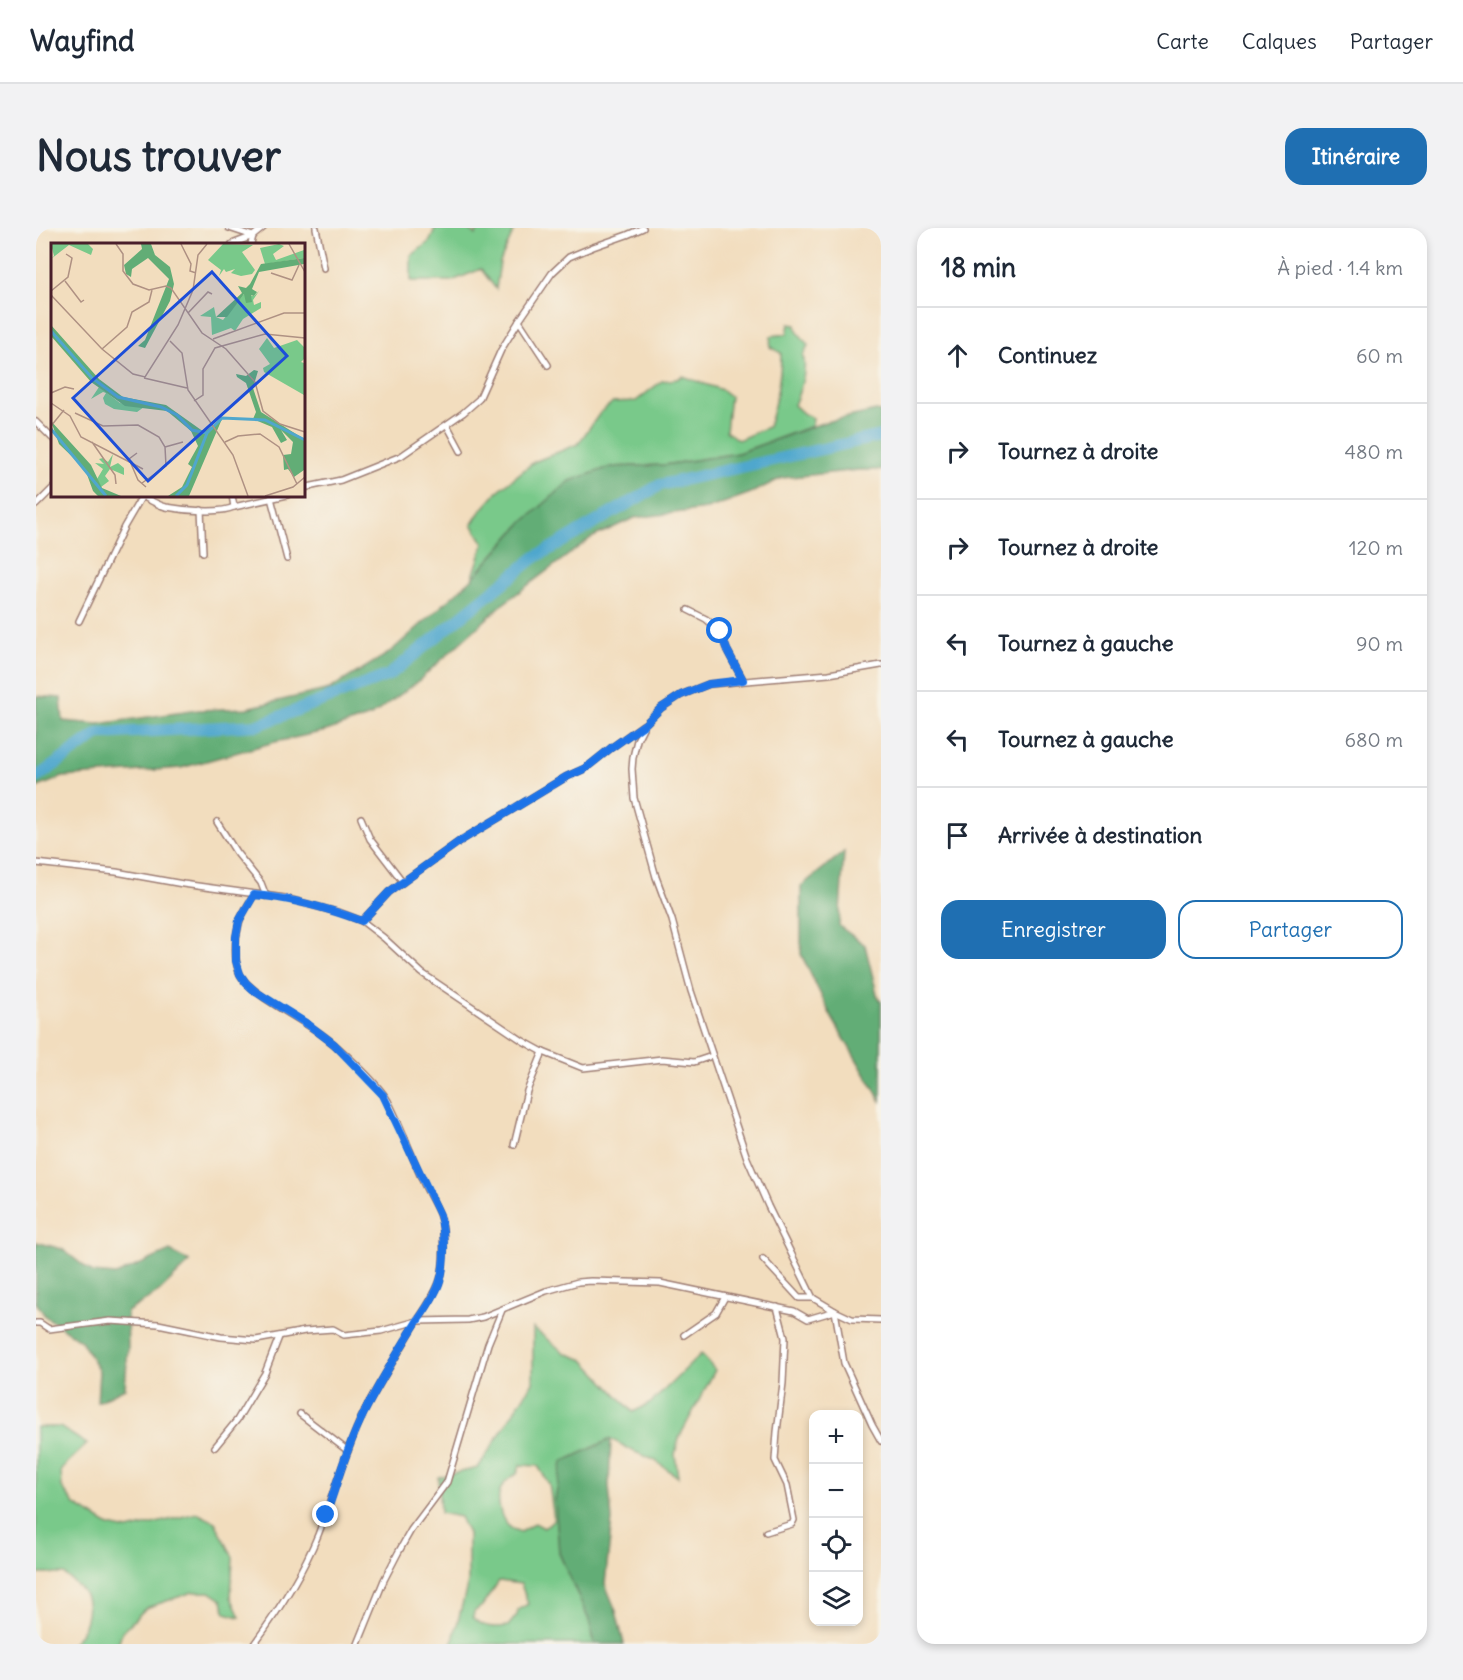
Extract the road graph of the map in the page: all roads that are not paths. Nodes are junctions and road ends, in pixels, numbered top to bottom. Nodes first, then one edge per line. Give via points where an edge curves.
1 (229, 228) edge
2 (263, 228) edge
3 (316, 228) edge
4 (643, 228) edge
5 (253, 236) junction
6 (235, 243) edge
7 (251, 243) edge
8 (324, 268) dead end
9 (519, 321) junction
10 (548, 364) dead end
11 (36, 422) edge
12 (447, 424) junction
13 (51, 437) edge
14 (461, 451) dead end
15 (304, 488) edge
16 (51, 490) edge
17 (141, 496) edge
18 (232, 496) edge
19 (282, 496) edge
20 (272, 498) junction
21 (36, 505) edge
22 (234, 507) junction
23 (201, 510) junction
24 (203, 552) dead end
25 (287, 559) dead end
26 (688, 610) dead end
27 (79, 621) dead end
28 (881, 665) edge
29 (743, 680) junction
30 (645, 724) junction
31 (361, 818) dead end
32 (217, 822) dead end
33 (36, 863) edge
34 (403, 882) junction
35 (254, 895) junction
36 (266, 896) junction
37 (362, 921) junction
38 (543, 1052) junction
39 (712, 1056) junction
40 (514, 1145) dead end
41 (764, 1259) dead end
42 (725, 1297) junction
43 (813, 1298) junction
44 (777, 1307) junction
45 (502, 1310) junction
46 (835, 1311) junction
47 (881, 1320) edge
48 (417, 1321) junction
49 (36, 1323) edge
50 (684, 1335) dead end
51 (279, 1337) junction
52 (300, 1414) dead end
53 (881, 1422) edge
54 (872, 1425) junction
55 (881, 1441) edge
56 (215, 1447) dead end
57 (348, 1451) junction
58 (766, 1532) dead end
59 (254, 1644) edge
60 (358, 1644) edge

1 - 5 street
2 - 5 street
3 - 8 street
4 - 9 street via 569,257 552,273
5 - 6 street
5 - 7 street
9 - 10 street
9 - 12 street via 479,399
11 - 13 street
12 - 14 street
12 - 15 street via 401,456 341,480
16 - 21 street
17 - 23 street via 164,507
17 - 27 street
18 - 22 street
19 - 20 street
20 - 22 street
20 - 25 street
22 - 23 street
23 - 24 street
26 - 29 street via 720,631
28 - 29 street via 830,674
29 - 30 street via 709,684 681,695
30 - 34 street via 586,768 509,810
30 - 39 street via 633,757 634,798
31 - 34 street via 370,839
32 - 36 street via 261,883
33 - 35 street
34 - 37 street
35 - 36 street
35 - 48 street via 239,921 236,937 240,974 256,992 334,1044 383,1095 440,1215 441,1277
36 - 37 street
37 - 38 street via 422,973
38 - 39 street via 583,1068 662,1059 694,1062
38 - 40 street via 527,1090
39 - 43 street via 754,1175
41 - 43 street via 799,1298
42 - 44 street
42 - 45 street via 660,1283 591,1281 546,1291
42 - 50 street via 716,1313
43 - 46 street
44 - 46 street via 808,1319
44 - 58 street via 785,1338 775,1460 787,1485 794,1520
45 - 48 street via 468,1320
45 - 60 street via 447,1482 398,1553
46 - 47 street via 852,1319
46 - 54 street via 844,1363
48 - 51 street via 381,1331 344,1335 333,1329
48 - 57 street via 373,1394
49 - 51 street via 49,1329 110,1321 158,1324 226,1338
51 - 56 street via 265,1373 237,1420
52 - 57 street
53 - 54 street
54 - 55 street
57 - 59 street via 307,1559

